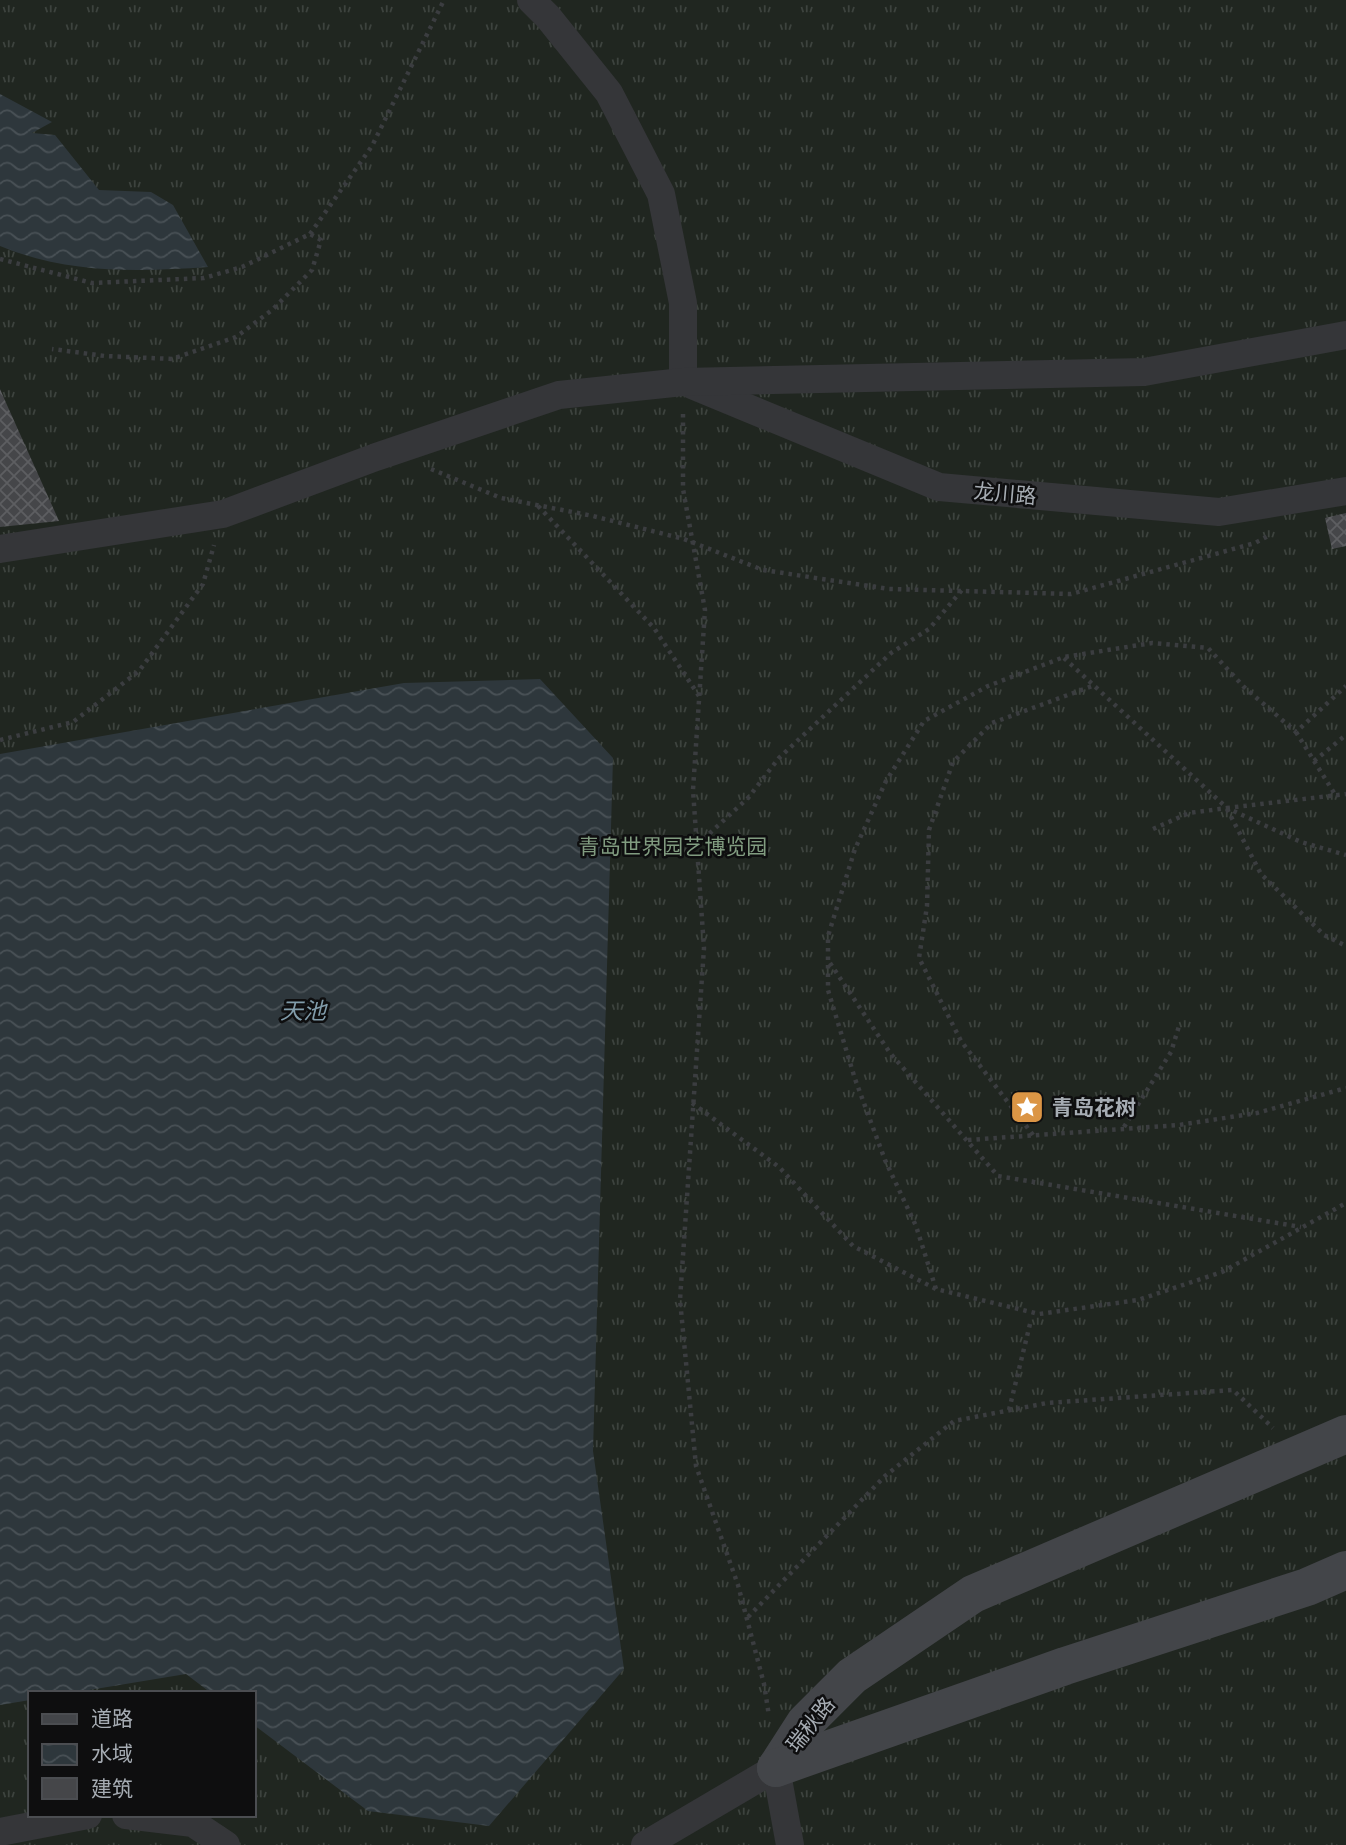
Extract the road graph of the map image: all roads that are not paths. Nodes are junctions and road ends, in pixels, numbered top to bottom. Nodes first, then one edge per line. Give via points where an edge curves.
1 (531, 0) edge
2 (1346, 335) edge
3 (683, 382) junction
4 (1346, 491) edge
5 (0, 549) edge
6 (1346, 1434) edge
7 (1346, 1570) edge
8 (776, 1768) junction
9 (78, 1817) edge
10 (143, 1817) edge
11 (0, 1832) edge
12 (226, 1845) edge
13 (645, 1845) edge
14 (790, 1845) edge

1 - 3 street via 609,93 661,194 683,303
2 - 3 street via 1144,372
3 - 4 street, 龙川路 via 939,487 1219,512
3 - 5 street via 559,395 223,514
6 - 8 street, 瑞秋路 via 973,1594 852,1676 805,1723
7 - 8 street, 瑞秋路
8 - 13 street
8 - 14 street
9 - 11 street
10 - 12 street via 193,1823

